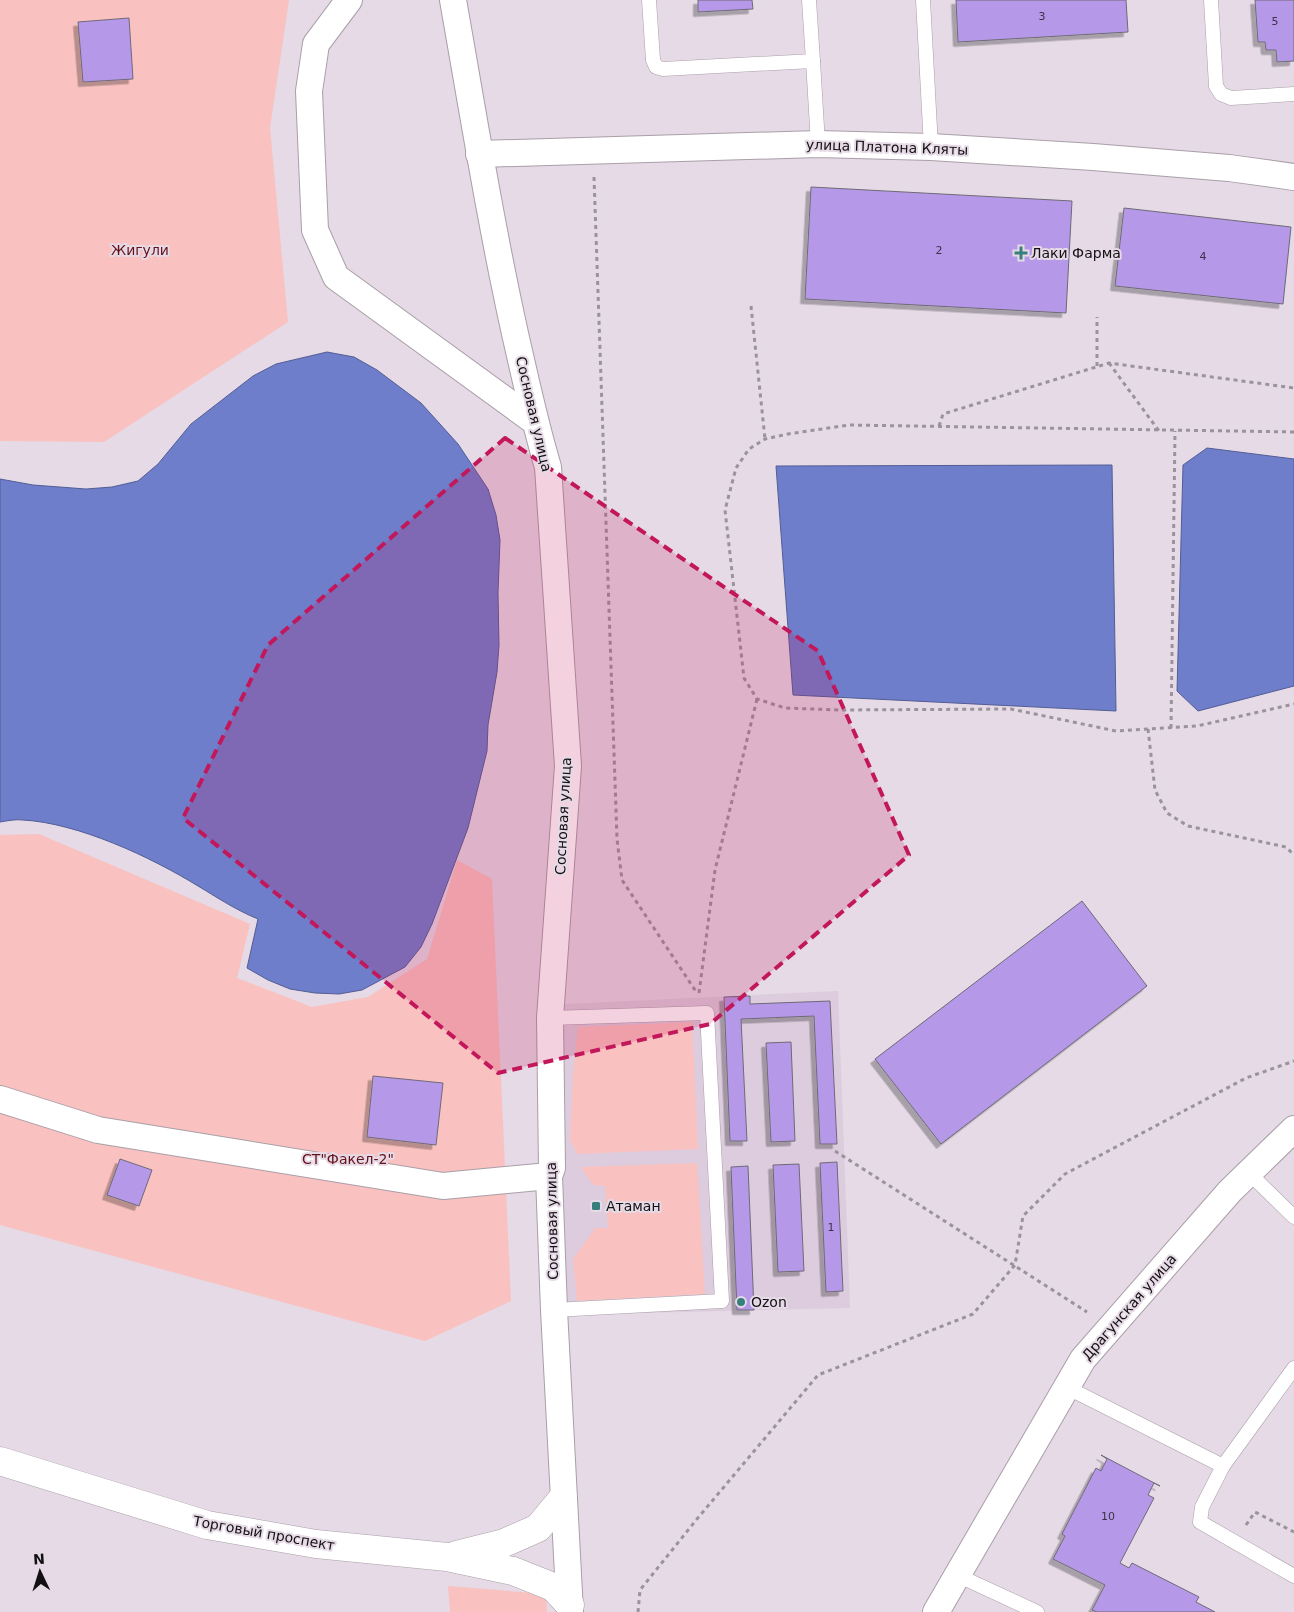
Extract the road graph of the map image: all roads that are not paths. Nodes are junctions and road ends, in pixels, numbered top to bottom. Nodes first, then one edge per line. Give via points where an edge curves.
1 (349, 0) edge
2 (453, 0) edge
3 (649, 0) edge
4 (809, 0) edge
5 (923, 0) edge
6 (1211, 0) edge
7 (813, 61) junction
8 (1294, 94) edge
9 (818, 144) junction
10 (931, 148) junction
11 (480, 154) junction
12 (1294, 177) edge
13 (534, 421) junction
14 (550, 1018) junction
15 (0, 1099) edge
16 (1294, 1129) edge
17 (1249, 1173) junction
18 (549, 1176) junction
19 (1294, 1217) edge
20 (554, 1310) junction
21 (1294, 1368) edge
22 (1066, 1388) junction
23 (0, 1461) edge
24 (1224, 1466) junction
25 (563, 1498) junction
26 (447, 1557) junction
27 (957, 1575) junction
28 (1294, 1576) edge
29 (570, 1608) edge
30 (936, 1612) edge
31 (1037, 1612) edge

1 - 13 street via 316,44 309,91 315,230 325,253 336,277
2 - 11 street, Сосновая улица
3 - 7 lane via 653,60 656,67 663,70
4 - 7 lane
5 - 10 lane
6 - 8 lane via 1216,86 1221,94 1231,98
7 - 9 lane
9 - 10 street, улица Платона Кляты
9 - 11 street, улица Платона Кляты
10 - 12 street, улица Платона Кляты via 1093,157 1229,168
11 - 13 street, Сосновая улица
13 - 14 street, Сосновая улица via 548,466 568,766
14 - 18 street, Сосновая улица via 552,1168
14 - 20 lane via 708,1013 722,1301
15 - 18 street via 98,1130 443,1186
16 - 17 street, Драгунская улица
17 - 19 lane
17 - 22 street, Драгунская улица via 1083,1359
18 - 20 street, Сосновая улица
20 - 25 street, Сосновая улица
21 - 24 lane
22 - 24 lane
22 - 27 street, Драгунская улица
23 - 26 street, Торговый проспект via 207,1525 316,1544
24 - 28 lane via 1202,1507 1200,1522
25 - 26 street via 538,1528 504,1543
25 - 29 street, Сосновая улица
26 - 29 street via 513,1571 553,1587
27 - 30 street, Драгунская улица
27 - 31 lane

